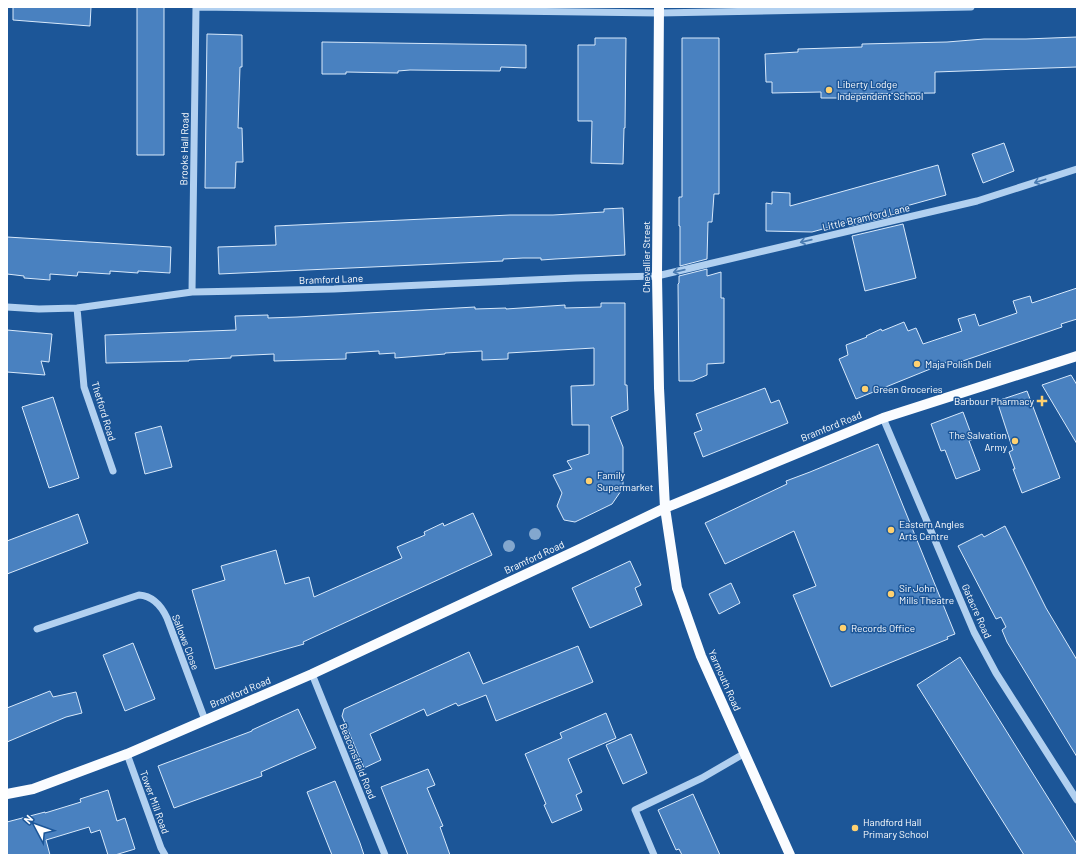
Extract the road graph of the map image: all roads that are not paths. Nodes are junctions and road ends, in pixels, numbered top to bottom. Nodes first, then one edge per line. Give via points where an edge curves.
1 (196, 7) edge
2 (971, 7) edge
3 (461, 9) edge
4 (805, 9) edge
5 (659, 10) edge
6 (1077, 169) edge
7 (657, 276) junction
8 (192, 292) junction
9 (7, 307) edge
10 (77, 308) junction
11 (1077, 356) edge
12 (883, 418) junction
13 (113, 471) dead end
14 (665, 508) junction
15 (37, 629) dead end
16 (312, 674) junction
17 (205, 720) junction
18 (745, 753) junction
19 (127, 754) junction
20 (7, 794) edge
21 (1077, 800) edge
22 (165, 855) edge
23 (385, 855) edge
24 (654, 855) edge
25 (790, 855) edge

1 - 3 street
1 - 8 street, Brooks Hall Road
2 - 4 street
3 - 5 street
4 - 5 street
5 - 7 main road, Chevallier Street
6 -> 7 street, Little Bramford Lane via 977,201
7 - 8 street, Bramford Lane
7 - 14 main road, Chevallier Street
8 - 10 street, Bramford Lane
9 - 10 street, Bramford Lane
10 - 13 street, Thetford Road via 84,387
11 - 12 main road, Bramford Road
12 - 14 main road, Bramford Road
12 - 21 street, Gatacre Road via 974,632 996,673
14 - 16 main road, Bramford Road
14 - 18 main road, Yarmouth Road via 677,588 701,656
15 - 17 street, Sallows Close via 139,595 149,596 161,606 167,618
16 - 17 main road, Bramford Road
16 - 23 street, Beaconsfield Road
17 - 19 main road, Bramford Road
18 - 24 street via 702,778 636,810
18 - 25 main road, Yarmouth Road
19 - 20 main road, Bramford Road via 33,789
19 - 22 street, Tower Mill Road

